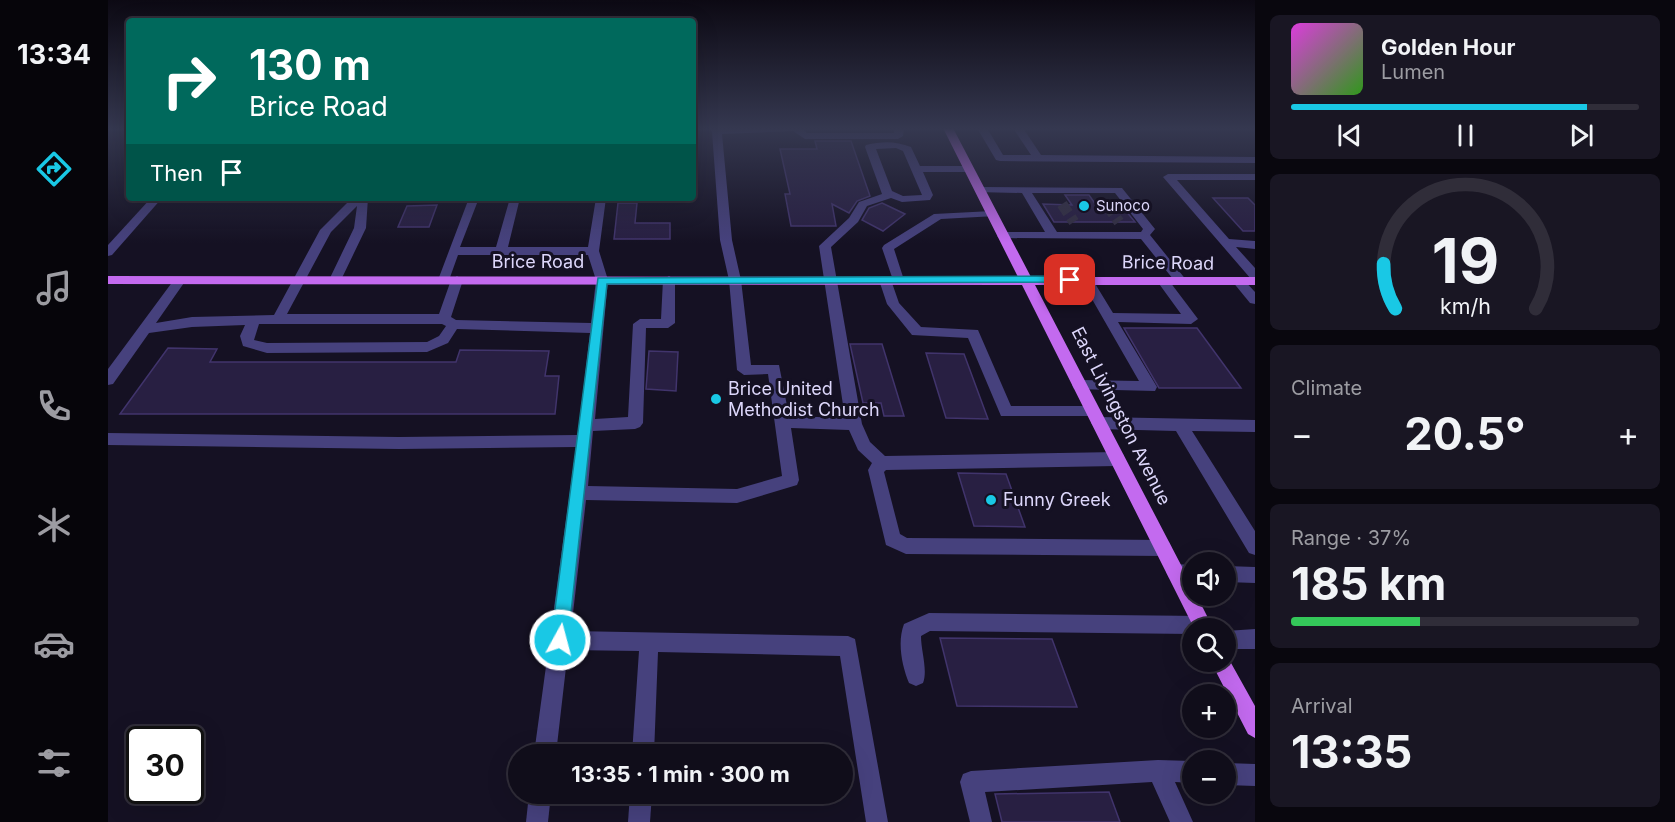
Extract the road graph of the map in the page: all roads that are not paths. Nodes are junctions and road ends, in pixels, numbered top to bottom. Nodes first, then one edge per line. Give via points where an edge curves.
1 (719, 166) edge
2 (878, 166) edge
3 (916, 169) joint
4 (968, 169) joint
5 (1255, 177) edge
6 (1095, 189) junction
7 (980, 190) junction
8 (1025, 190) junction
9 (1053, 190) junction
10 (890, 195) junction
11 (154, 201) edge
12 (355, 201) edge
13 (363, 201) edge
14 (473, 201) edge
15 (514, 201) edge
16 (600, 201) edge
17 (1062, 204) tunnel mouth
18 (1107, 205) tunnel mouth
19 (992, 214) junction
20 (1074, 222) tunnel mouth
21 (1119, 222) tunnel mouth
22 (1128, 234) junction
23 (1053, 235) junction
24 (1083, 235) junction
25 (1144, 235) junction
26 (1003, 236) junction
27 (1225, 242) junction
28 (1255, 245) edge
29 (453, 251) junction
30 (501, 251) junction
31 (592, 251) junction
32 (108, 252) edge
33 (1255, 276) edge
34 (108, 280) edge
35 (180, 280) junction
36 (298, 280) junction
37 (335, 280) junction
38 (450, 280) junction
39 (602, 280) junction
40 (669, 280) junction
41 (735, 280) junction
42 (830, 280) junction
43 (891, 280) junction
44 (1025, 280) junction
45 (1087, 280) junction
46 (1163, 281) junction
47 (1181, 281) junction
48 (1238, 281) junction
49 (1255, 281) edge
50 (1255, 300) edge
51 (1110, 317) junction
52 (254, 320) junction
53 (278, 320) junction
54 (448, 321) junction
55 (597, 328) junction
56 (145, 329) junction
57 (108, 380) edge
58 (1079, 385) junction
59 (1096, 417) junction
60 (782, 422) junction
61 (854, 424) junction
62 (1180, 424) junction
63 (1255, 426) edge
64 (585, 433) junction
65 (108, 439) edge
66 (1117, 459) junction
67 (882, 463) junction
68 (578, 493) junction
69 (1163, 548) junction
70 (1255, 548) edge
71 (1182, 571) edge
72 (1236, 574) edge
73 (1255, 575) edge
74 (1182, 627) edge
75 (1255, 639) edge
76 (560, 640) junction
77 (1236, 640) edge
78 (649, 642) junction
79 (1226, 672) edge
80 (916, 675) dead end
81 (1255, 727) edge
82 (546, 744) edge
83 (644, 744) edge
84 (1158, 771) junction
85 (1182, 772) edge
86 (1236, 774) edge
87 (1255, 775) edge
88 (539, 804) edge
89 (640, 804) edge
90 (537, 822) edge
91 (639, 822) edge
92 (877, 822) edge
93 (981, 822) edge
94 (1182, 822) edge

1 - 41 street via 726,240
2 - 10 street
3 - 4 street
3 - 10 street via 926,198
4 - 7 main road, East Livingston Avenue
5 - 27 street via 1168,177
6 - 9 street
6 - 18 street
6 - 25 street via 1118,190 1149,229
7 - 8 street
7 - 19 main road, East Livingston Avenue
8 - 9 street
8 - 23 street
9 - 17 street
10 - 42 street via 863,204 854,220 825,246
11 - 32 street
12 - 36 street via 326,230
13 - 37 street via 360,228
14 - 29 street
15 - 30 street
16 - 31 street
19 - 26 main road, East Livingston Avenue
19 - 43 street via 938,216 888,248
20 - 24 street
21 - 22 street
22 - 24 street
22 - 25 street
23 - 24 street
23 - 26 street
25 - 47 street
26 - 44 main road, East Livingston Avenue
27 - 28 street
27 - 33 street
29 - 30 street
29 - 38 street
30 - 31 street
31 - 39 street
34 - 35 main road, Brice Road
35 - 36 main road, Brice Road
35 - 56 street
36 - 37 main road, Brice Road
36 - 53 street
37 - 38 main road, Brice Road
38 - 39 main road, Brice Road
38 - 54 street
39 - 40 main road, Brice Road
39 - 55 street
40 - 41 main road, Brice Road
40 - 64 street via 668,323 640,324 635,423
41 - 42 main road, Brice Road
41 - 60 street via 744,370 774,369
42 - 43 main road, Brice Road
42 - 61 street
43 - 44 main road, Brice Road
43 - 59 street via 893,304 917,332 973,333 1006,412
44 - 45 main road, Brice Road
44 - 58 main road, East Livingston Avenue
45 - 46 main road, Brice Road
45 - 51 street
46 - 47 main road, Brice Road
46 - 51 street via 1191,319
47 - 48 main road, Brice Road
48 - 49 main road, Brice Road
48 - 50 street
51 - 58 street via 1150,387
52 - 53 street
52 - 54 street via 248,343 255,347 427,347 448,337
52 - 56 street via 192,322
53 - 54 street
54 - 55 street via 467,326
55 - 64 street
56 - 57 street
58 - 59 main road, East Livingston Avenue
59 - 62 street
59 - 66 main road, East Livingston Avenue
60 - 61 street
60 - 68 street via 790,480 737,496
61 - 67 street via 864,446
62 - 63 street
62 - 70 street
64 - 65 street via 399,443
64 - 68 street
66 - 67 street
66 - 69 main road, East Livingston Avenue
67 - 69 street via 876,470 892,539 906,546
68 - 76 street
69 - 71 main road, East Livingston Avenue
72 - 73 street
74 - 80 street via 929,622 911,631
75 - 77 street
76 - 78 street
76 - 82 street
78 - 83 street
78 - 92 street via 848,646
79 - 81 main road
84 - 85 street
84 - 93 street via 971,782
84 - 94 street
86 - 87 street
88 - 90 street
89 - 91 street

